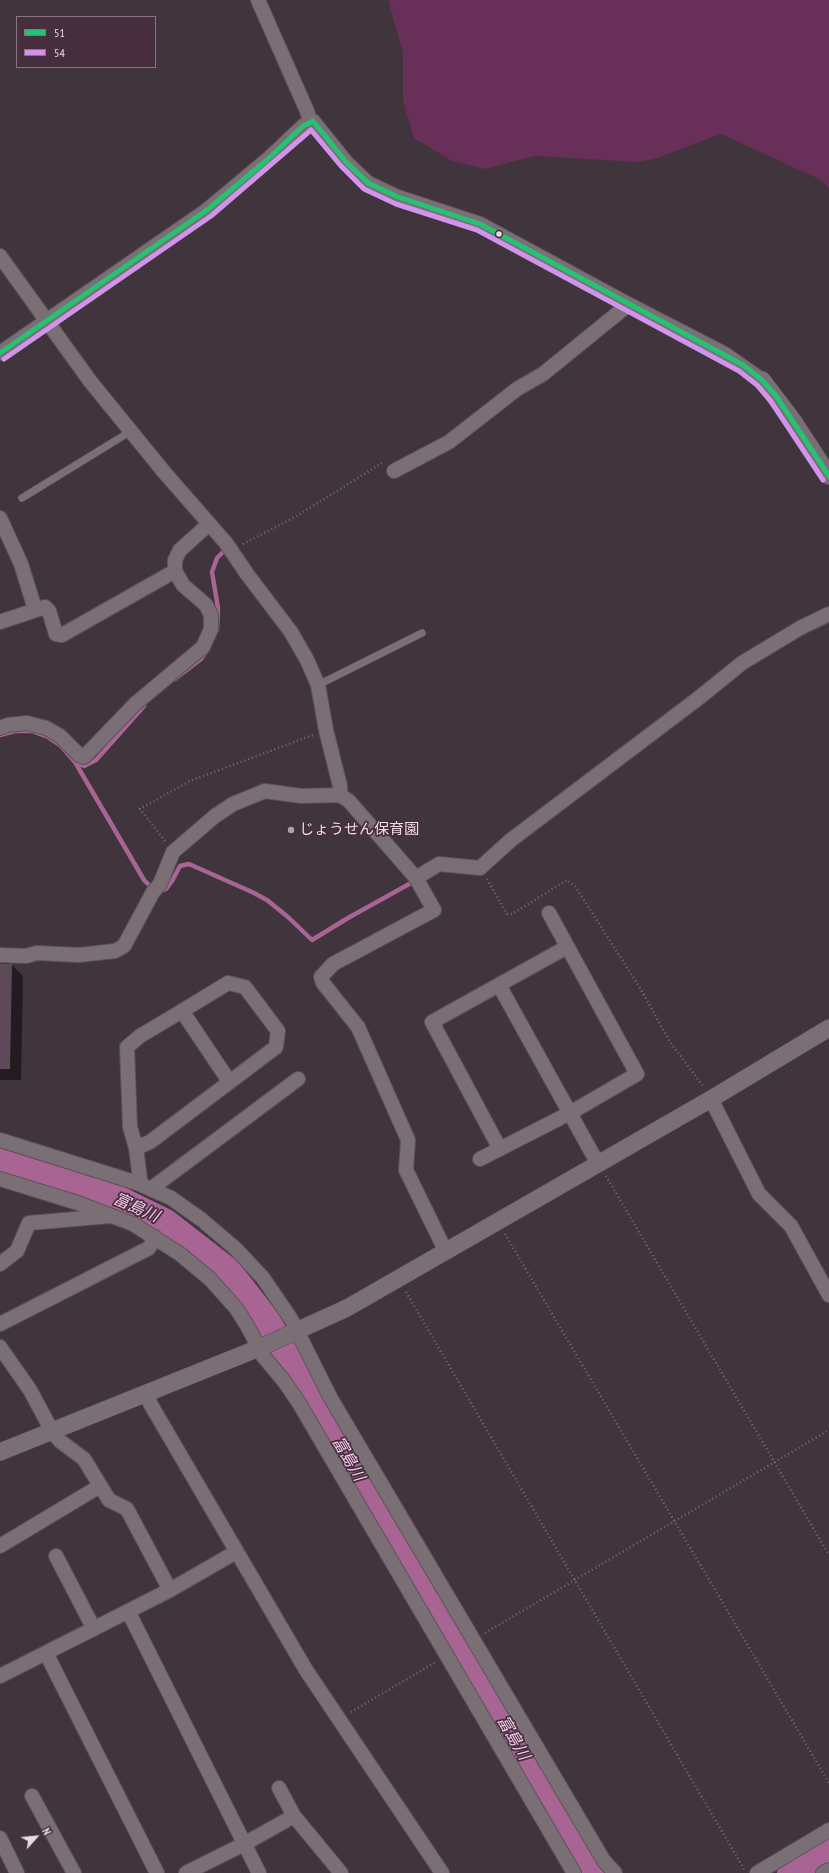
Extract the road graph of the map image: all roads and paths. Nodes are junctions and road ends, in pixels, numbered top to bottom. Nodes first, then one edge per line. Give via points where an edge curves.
1 (258, 0) edge
2 (310, 121) junction
3 (1, 260) edge
4 (626, 303) junction
5 (47, 322) junction
6 (0, 353) edge
7 (762, 380) joint
8 (130, 430) junction
9 (394, 471) joint
10 (829, 476) edge
11 (22, 498) dead end
12 (0, 518) edge
13 (209, 524) junction
14 (232, 550) junction
15 (175, 571) junction
16 (35, 609) junction
17 (829, 614) edge
18 (0, 622) edge
19 (422, 633) dead end
20 (318, 684) junction
21 (0, 728) edge
22 (326, 730) junction
23 (340, 795) junction
24 (173, 852) junction
25 (480, 868) junction
26 (416, 878) junction
27 (549, 913) dead end
28 (567, 946) junction
29 (0, 954) edge
30 (499, 985) junction
31 (182, 1011) junction
32 (829, 1028) edge
33 (298, 1079) dead end
34 (229, 1081) junction
35 (711, 1099) junction
36 (570, 1112) junction
37 (0, 1140) edge
38 (136, 1148) junction
39 (500, 1149) junction
40 (480, 1159) dead end
41 (598, 1164) junction
42 (0, 1179) edge
43 (136, 1183) junction
44 (152, 1190) junction
45 (112, 1215) junction
46 (498, 1222) junction
47 (155, 1237) junction
48 (446, 1252) junction
49 (0, 1264) edge
50 (398, 1279) junction
51 (829, 1295) edge
52 (0, 1324) edge
53 (295, 1332) junction
54 (0, 1347) edge
55 (262, 1347) junction
56 (146, 1394) junction
57 (829, 1430) edge
58 (52, 1431) junction
59 (0, 1452) edge
60 (774, 1463) junction
61 (100, 1486) junction
62 (675, 1522) junction
63 (0, 1546) edge
64 (236, 1552) junction
65 (829, 1555) edge
66 (56, 1556) dead end
67 (574, 1581) junction
68 (170, 1590) junction
69 (128, 1611) junction
70 (94, 1629) junction
71 (473, 1640) junction
72 (46, 1653) junction
73 (447, 1656) junction
74 (0, 1676) edge
75 (341, 1720) junction
76 (829, 1782) edge
77 (279, 1788) dead end
78 (32, 1796) dead end
79 (294, 1816) junction
80 (829, 1830) edge
81 (0, 1838) edge
82 (244, 1844) junction
83 (829, 1870) edge
84 (17, 1873) edge
85 (74, 1873) edge
86 (157, 1873) edge
87 (186, 1873) edge
88 (259, 1873) edge
89 (341, 1873) edge
90 (442, 1873) edge
91 (574, 1873) edge
92 (615, 1873) edge
93 (746, 1873) edge
94 (756, 1873) edge
95 (823, 1873) edge

1 - 2 street
2 - 4 street via 368,183 398,197 480,224
2 - 5 street via 238,186 207,210
3 - 5 street
4 - 7 street via 725,354
4 - 9 street via 543,374 516,389 449,442
5 - 6 street
5 - 8 street
7 - 10 street via 794,422
8 - 11 lane
8 - 13 street
9 - 14 path via 383,463 378,464 295,517
12 - 16 street via 21,564
13 - 14 street
13 - 15 street via 180,550 175,560
14 - 20 street via 291,632
15 - 16 street via 62,635 56,634 49,611 45,607
15 - 21 street via 183,585 206,605 211,615 211,629 203,647 135,704 89,754 84,757 79,755 60,736 46,728 27,723
16 - 18 street
17 - 25 street via 800,628 742,663 533,822
19 - 20 lane
20 - 22 street
22 - 23 street
22 - 24 path via 190,781 140,809
23 - 24 street via 301,796 265,791 221,812
23 - 26 street via 349,801
24 - 29 street via 164,878 124,946 115,951 78,955
25 - 26 street via 439,864
25 - 35 path via 507,914 512,914 567,880 575,886 640,988 670,1042
26 - 48 street via 434,910 333,964 321,977 328,990 358,1027 408,1140 406,1170
27 - 28 street
28 - 30 street
28 - 36 street via 637,1074
30 - 36 street
30 - 39 street via 432,1022
31 - 34 street
31 - 34 street via 228,983 245,987 278,1031 276,1046
31 - 38 street via 140,1036 127,1047 130,1127
32 - 35 street
33 - 44 street
34 - 38 street via 150,1142
35 - 41 street
35 - 51 street via 759,1194 791,1226
36 - 39 street
36 - 41 street
37 - 43 street
38 - 43 street via 140,1179
39 - 40 street
41 - 46 street
41 - 60 path
42 - 45 street
43 - 44 street
44 - 53 street via 171,1198 236,1249 264,1278
45 - 47 street
45 - 49 street via 28,1223 17,1251
46 - 48 street
46 - 62 path
47 - 52 street via 149,1248
47 - 55 street via 210,1279 236,1308
48 - 50 street
50 - 53 street via 347,1308
50 - 67 path
53 - 55 street
53 - 71 street via 330,1397
54 - 58 street via 30,1390
55 - 56 street
55 - 73 street via 298,1403
56 - 58 street
56 - 64 street
57 - 60 path
58 - 59 street
58 - 61 street via 60,1441 84,1459
60 - 62 path
60 - 65 path
61 - 63 street
61 - 68 street via 110,1500 127,1509
62 - 67 path
62 - 76 path
64 - 68 street
64 - 75 street via 306,1670
66 - 70 street
67 - 71 path
67 - 93 path
68 - 69 street
69 - 70 street
69 - 82 street
70 - 72 street
71 - 92 street via 604,1861
72 - 74 street
72 - 86 street
73 - 75 path via 353,1710
73 - 91 street
75 - 90 street
77 - 79 street
78 - 85 street
79 - 82 street
79 - 89 street
80 - 94 street
81 - 84 street
82 - 87 street
82 - 88 street
83 - 95 street

